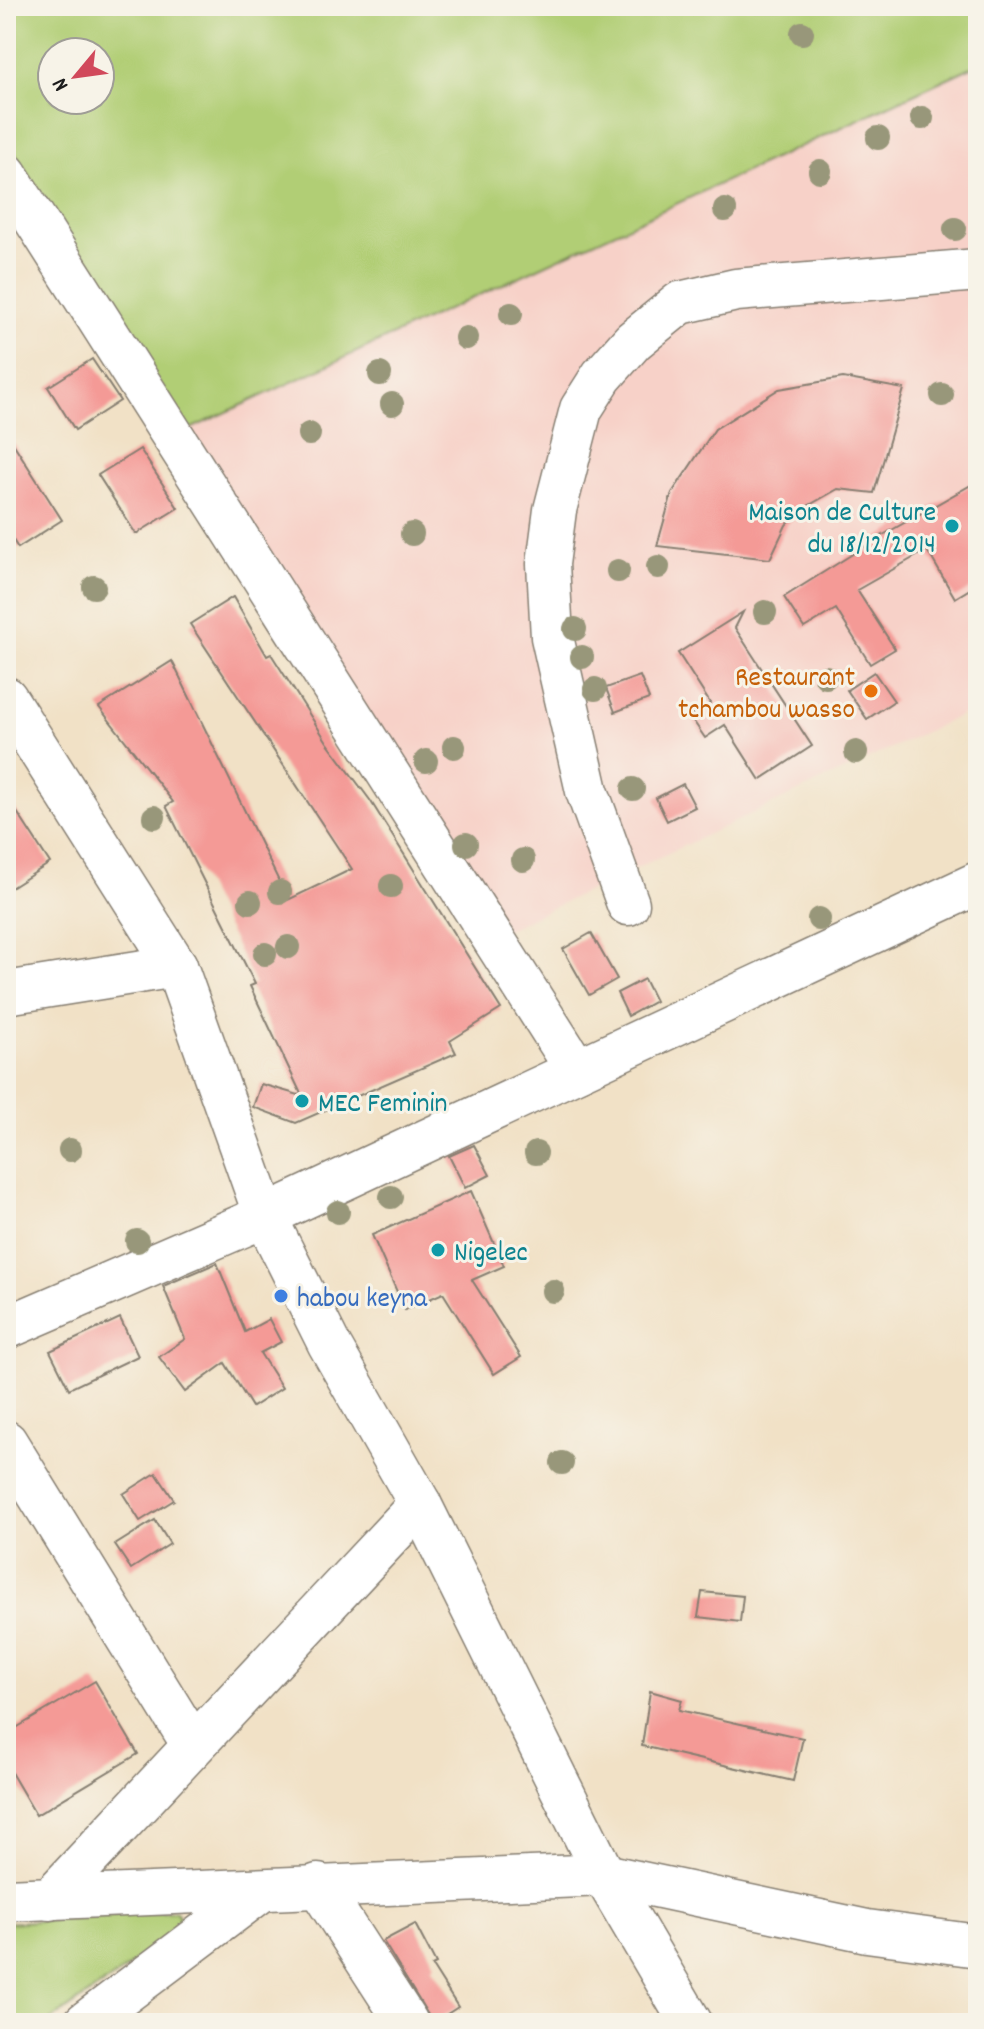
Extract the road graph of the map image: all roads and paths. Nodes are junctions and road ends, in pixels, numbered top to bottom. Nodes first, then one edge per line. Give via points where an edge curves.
1 (6, 174) edge
2 (978, 270) edge
3 (6, 698) edge
4 (978, 883) edge
5 (628, 904) dead end
6 (176, 966) junction
7 (6, 993) edge
8 (577, 1070) junction
9 (265, 1216) junction
10 (6, 1328) edge
11 (6, 1442) edge
12 (420, 1504) junction
13 (193, 1745) junction
14 (604, 1875) junction
15 (318, 1885) junction
16 (262, 1890) junction
17 (50, 1899) junction
18 (6, 1900) edge
19 (978, 1946) edge
20 (85, 2023) edge
21 (407, 2023) edge
22 (691, 2023) edge

1 - 8 street
2 - 5 street via 736,290 680,303 633,341 581,409 555,510 548,564 552,637 587,791
3 - 6 street
4 - 8 street
6 - 7 street
6 - 9 street
8 - 9 street
9 - 10 street
9 - 12 street via 329,1344
11 - 13 street
12 - 13 street
12 - 14 street
13 - 17 street
14 - 15 street
14 - 19 street via 867,1931
14 - 22 street
15 - 16 street
15 - 21 street
16 - 17 street
16 - 20 street
17 - 18 street

